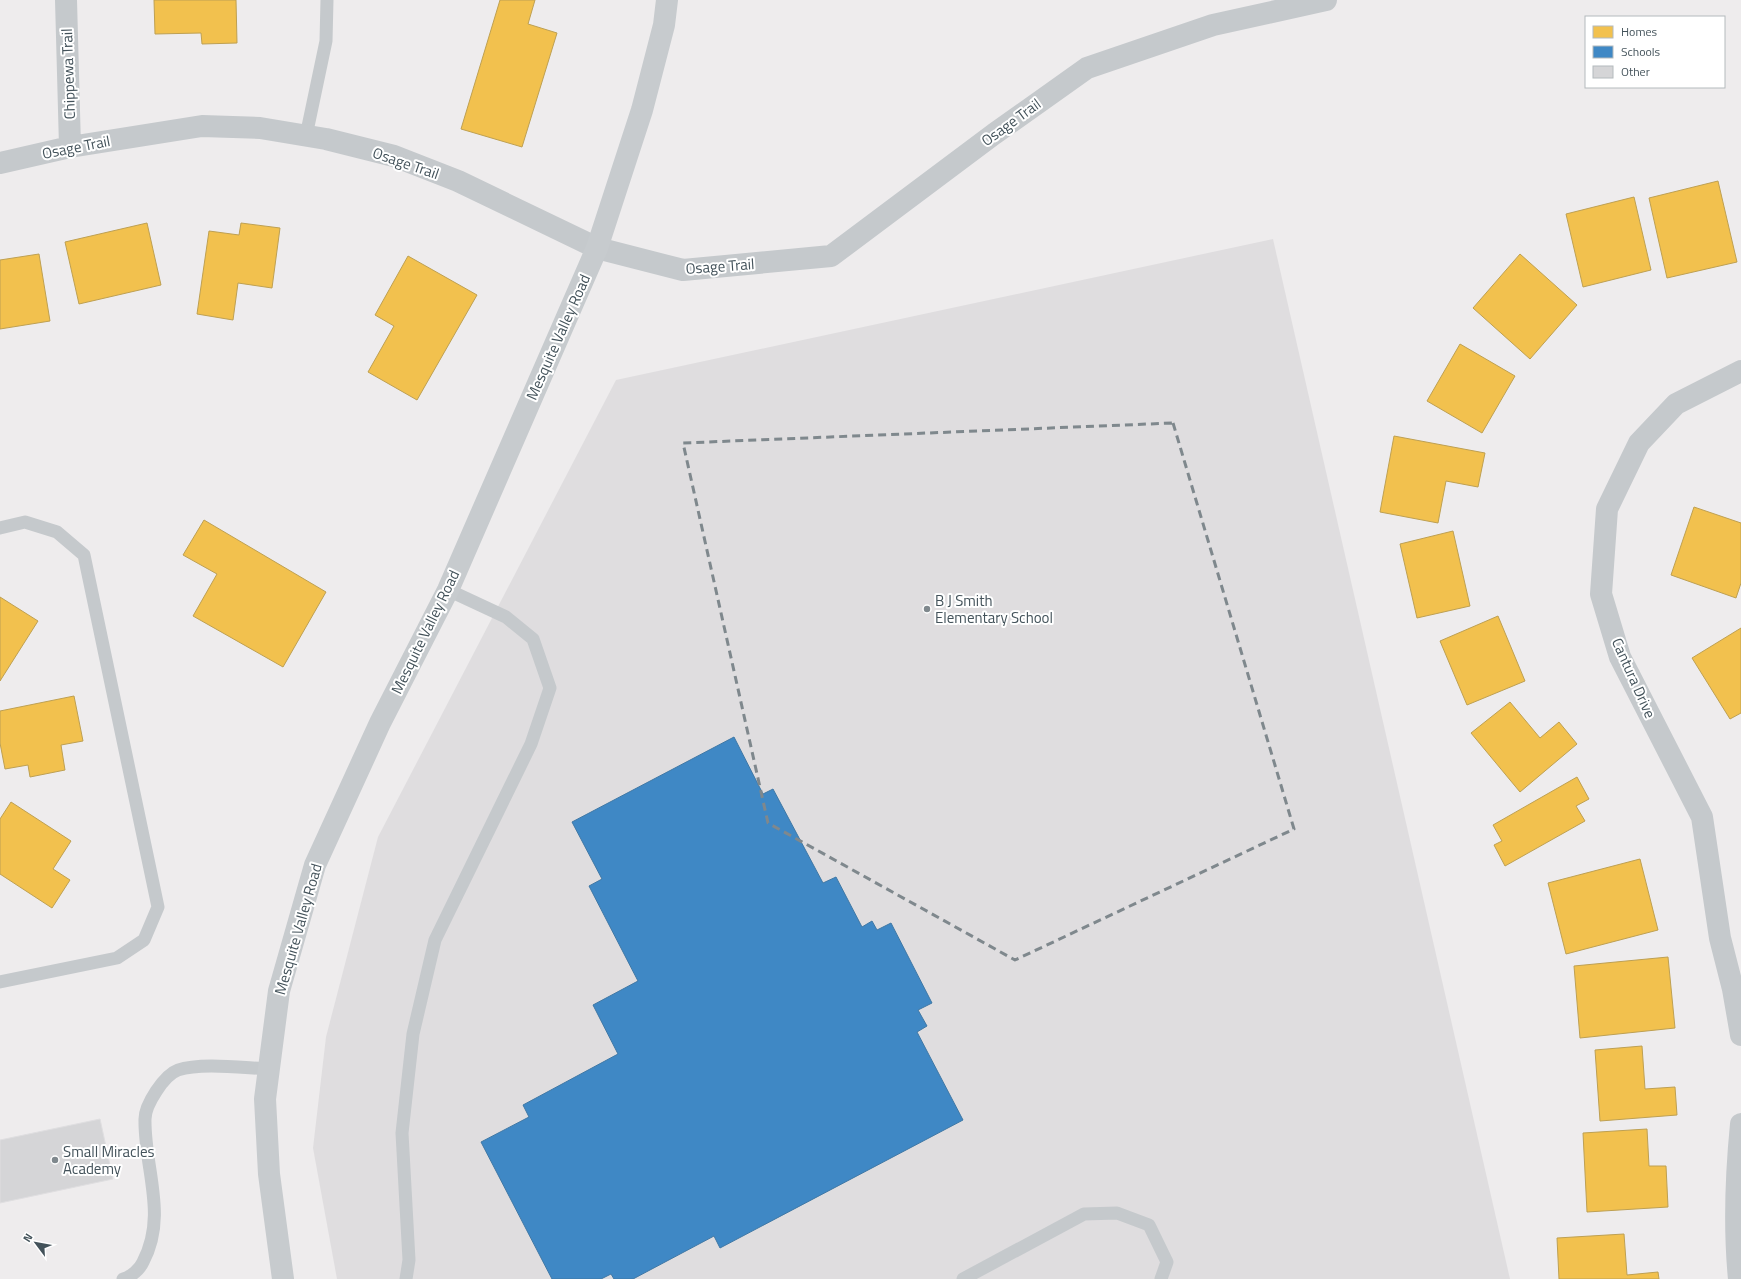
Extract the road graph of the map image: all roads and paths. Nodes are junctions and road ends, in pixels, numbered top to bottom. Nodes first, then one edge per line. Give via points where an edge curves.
1 (66, 0) edge
2 (327, 0) edge
3 (667, 0) edge
4 (1326, 0) edge
5 (306, 136) junction
6 (70, 147) junction
7 (0, 163) edge
8 (597, 248) junction
9 (1741, 370) edge
10 (0, 528) edge
11 (448, 590) junction
12 (0, 982) edge
13 (1741, 1035) edge
14 (269, 1069) junction
15 (1741, 1124) edge
16 (123, 1279) edge
17 (283, 1279) edge
18 (406, 1279) edge
19 (963, 1279) edge
20 (1162, 1279) edge
21 (1739, 1279) edge

1 - 6 street, Chippewa Trail
2 - 5 lane via 326,41
3 - 8 street, Mesquite Valley Road via 664,25 642,110
4 - 8 street, Osage Trail via 1213,25 1087,68 831,256 683,270
5 - 6 street, Osage Trail via 260,128 202,126
5 - 8 street, Osage Trail via 394,156 451,178
6 - 7 street, Osage Trail
8 - 11 street, Mesquite Valley Road
9 - 13 street, Cantura Drive via 1676,404 1639,444 1607,509 1601,594 1620,657 1702,817 1720,938
10 - 12 lane via 25,522 56,532 84,555 158,907 144,940 117,958
11 - 14 street, Mesquite Valley Road via 380,723 314,865 279,991
11 - 18 lane via 506,617 533,639 550,688 531,744 435,940 413,1034 402,1133 409,1260
14 - 16 lane via 200,1066 177,1070 157,1088 145,1117 156,1214 151,1247 140,1267
14 - 17 street, Mesquite Valley Road via 265,1099 269,1174
15 - 21 street via 1738,1152
19 - 20 lane via 1084,1214 1117,1213 1149,1225 1167,1262

